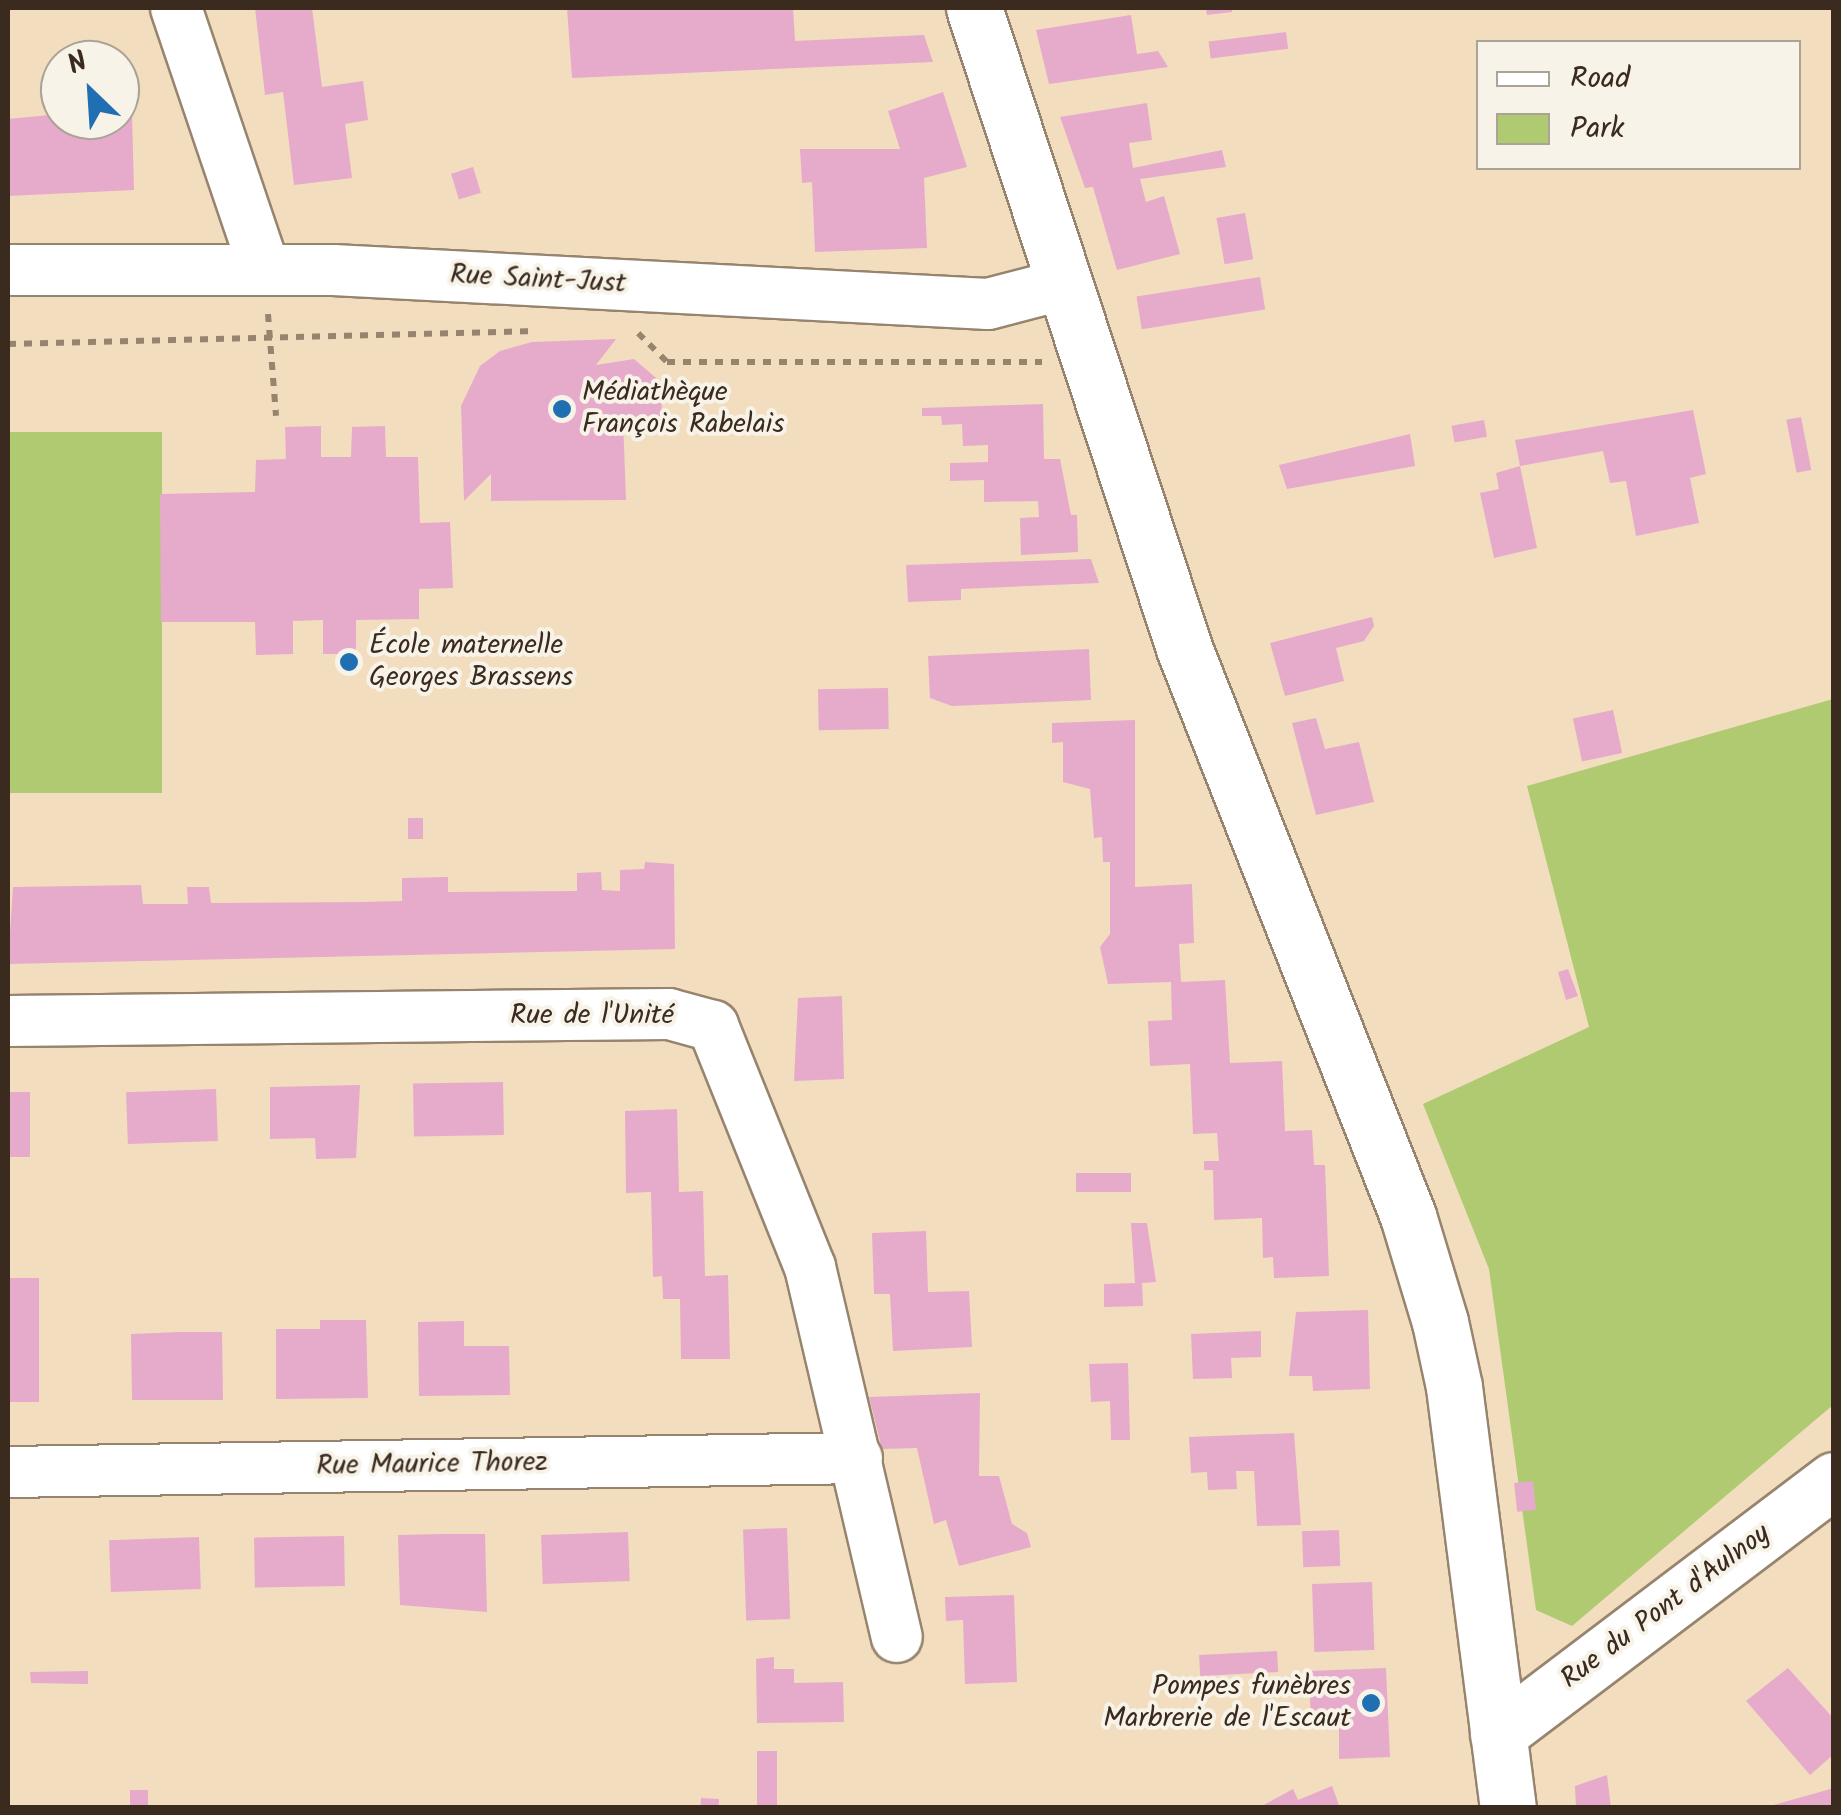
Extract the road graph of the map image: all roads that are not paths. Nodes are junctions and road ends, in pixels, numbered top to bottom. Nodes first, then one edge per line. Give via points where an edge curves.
1 (176, 8) edge
2 (974, 8) edge
3 (264, 268) junction
4 (8, 270) edge
5 (1044, 292) junction
6 (8, 1021) edge
7 (857, 1458) junction
8 (8, 1472) edge
9 (1834, 1480) edge
10 (898, 1637) dead end
11 (1498, 1734) junction
12 (1508, 1808) edge

1 - 3 street
2 - 5 street
3 - 4 street, Rue Saint-Just
3 - 5 street, Rue Saint-Just via 970,304
5 - 11 street via 1408,1216 1454,1386
6 - 7 street, Rue de l'Unité via 669,1014 713,1026 806,1256
7 - 8 street, Rue Maurice Thorez
7 - 10 street, Rue de l'Unité
9 - 11 street, Rue du Pont d'Aulnoy
11 - 12 street

